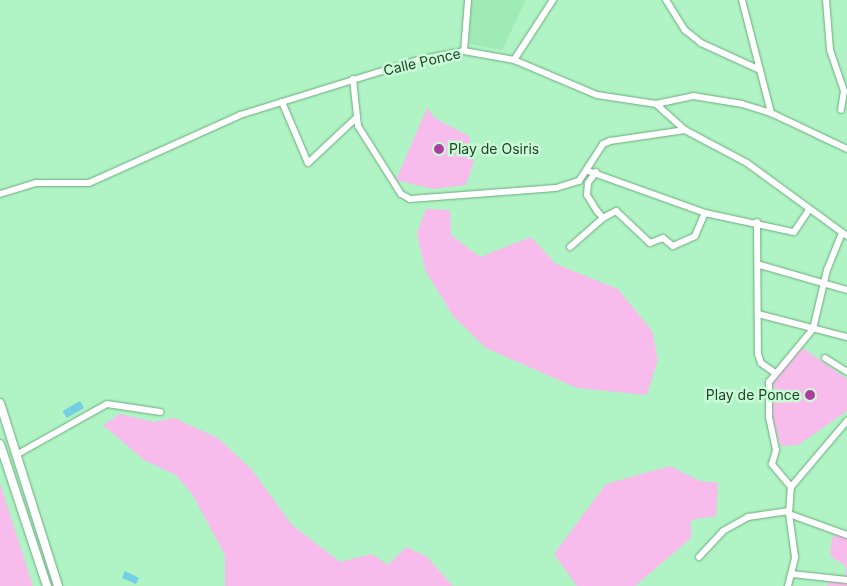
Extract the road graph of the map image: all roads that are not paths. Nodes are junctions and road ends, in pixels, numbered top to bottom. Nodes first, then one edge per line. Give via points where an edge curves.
1 (468, 0) edge
2 (553, 0) edge
3 (666, 0) edge
4 (742, 0) edge
5 (826, 0) edge
6 (464, 51) junction
7 (514, 60) junction
8 (760, 70) junction
9 (353, 79) junction
10 (282, 102) junction
11 (656, 104) junction
12 (841, 110) dead end
13 (771, 113) junction
14 (355, 119) junction
15 (685, 130) junction
16 (847, 150) edge
17 (588, 171) junction
18 (596, 172) junction
19 (0, 194) edge
20 (809, 210) junction
21 (704, 213) junction
22 (603, 218) junction
23 (757, 222) junction
24 (845, 234) edge
25 (570, 247) dead end
26 (760, 265) junction
27 (824, 282) junction
28 (847, 290) edge
29 (758, 314) junction
30 (813, 329) junction
31 (847, 337) edge
32 (825, 358) dead end
33 (774, 372) junction
34 (847, 372) edge
35 (0, 403) edge
36 (160, 412) dead end
37 (847, 421) edge
38 (0, 444) edge
39 (16, 455) junction
40 (792, 486) junction
41 (789, 512) junction
42 (847, 535) edge
43 (699, 557) dead end
44 (792, 574) junction
45 (847, 580) edge
46 (47, 586) edge
47 (58, 586) edge
48 (788, 586) edge

1 - 6 street
2 - 7 street
3 - 8 street via 685,30 701,43
4 - 8 street
5 - 12 street via 830,50 844,92
6 - 7 street, Calle Ponce
6 - 9 street, Calle Ponce
7 - 11 street, Calle Ponce via 597,95
8 - 13 street
9 - 10 street, Calle Ponce
9 - 14 street
10 - 14 street via 308,162
10 - 19 street, Calle Ponce via 240,115 89,183 36,183
11 - 13 street via 693,96
11 - 15 street
13 - 16 street
14 - 17 street via 395,186 410,199 537,192 579,182
15 - 17 street via 610,141 603,144
15 - 20 street via 747,163
17 - 18 street
18 - 21 street
18 - 22 street via 588,183 587,195
20 - 23 street via 794,232
20 - 24 street
21 - 22 street via 695,236 673,246 662,238 646,241 616,211
21 - 23 street
22 - 25 street
23 - 26 street
24 - 27 street
26 - 27 street
26 - 29 street
27 - 28 street
27 - 30 street
29 - 30 street
29 - 33 street via 758,354 761,363
30 - 31 street
30 - 33 street
32 - 34 street
33 - 40 street via 769,391 770,428 776,450 772,464
35 - 39 street
36 - 39 street via 106,404
37 - 40 street
38 - 46 street
39 - 47 street
40 - 41 street
41 - 42 street
41 - 43 street via 748,517 723,531
41 - 44 street
44 - 45 street
44 - 48 street

